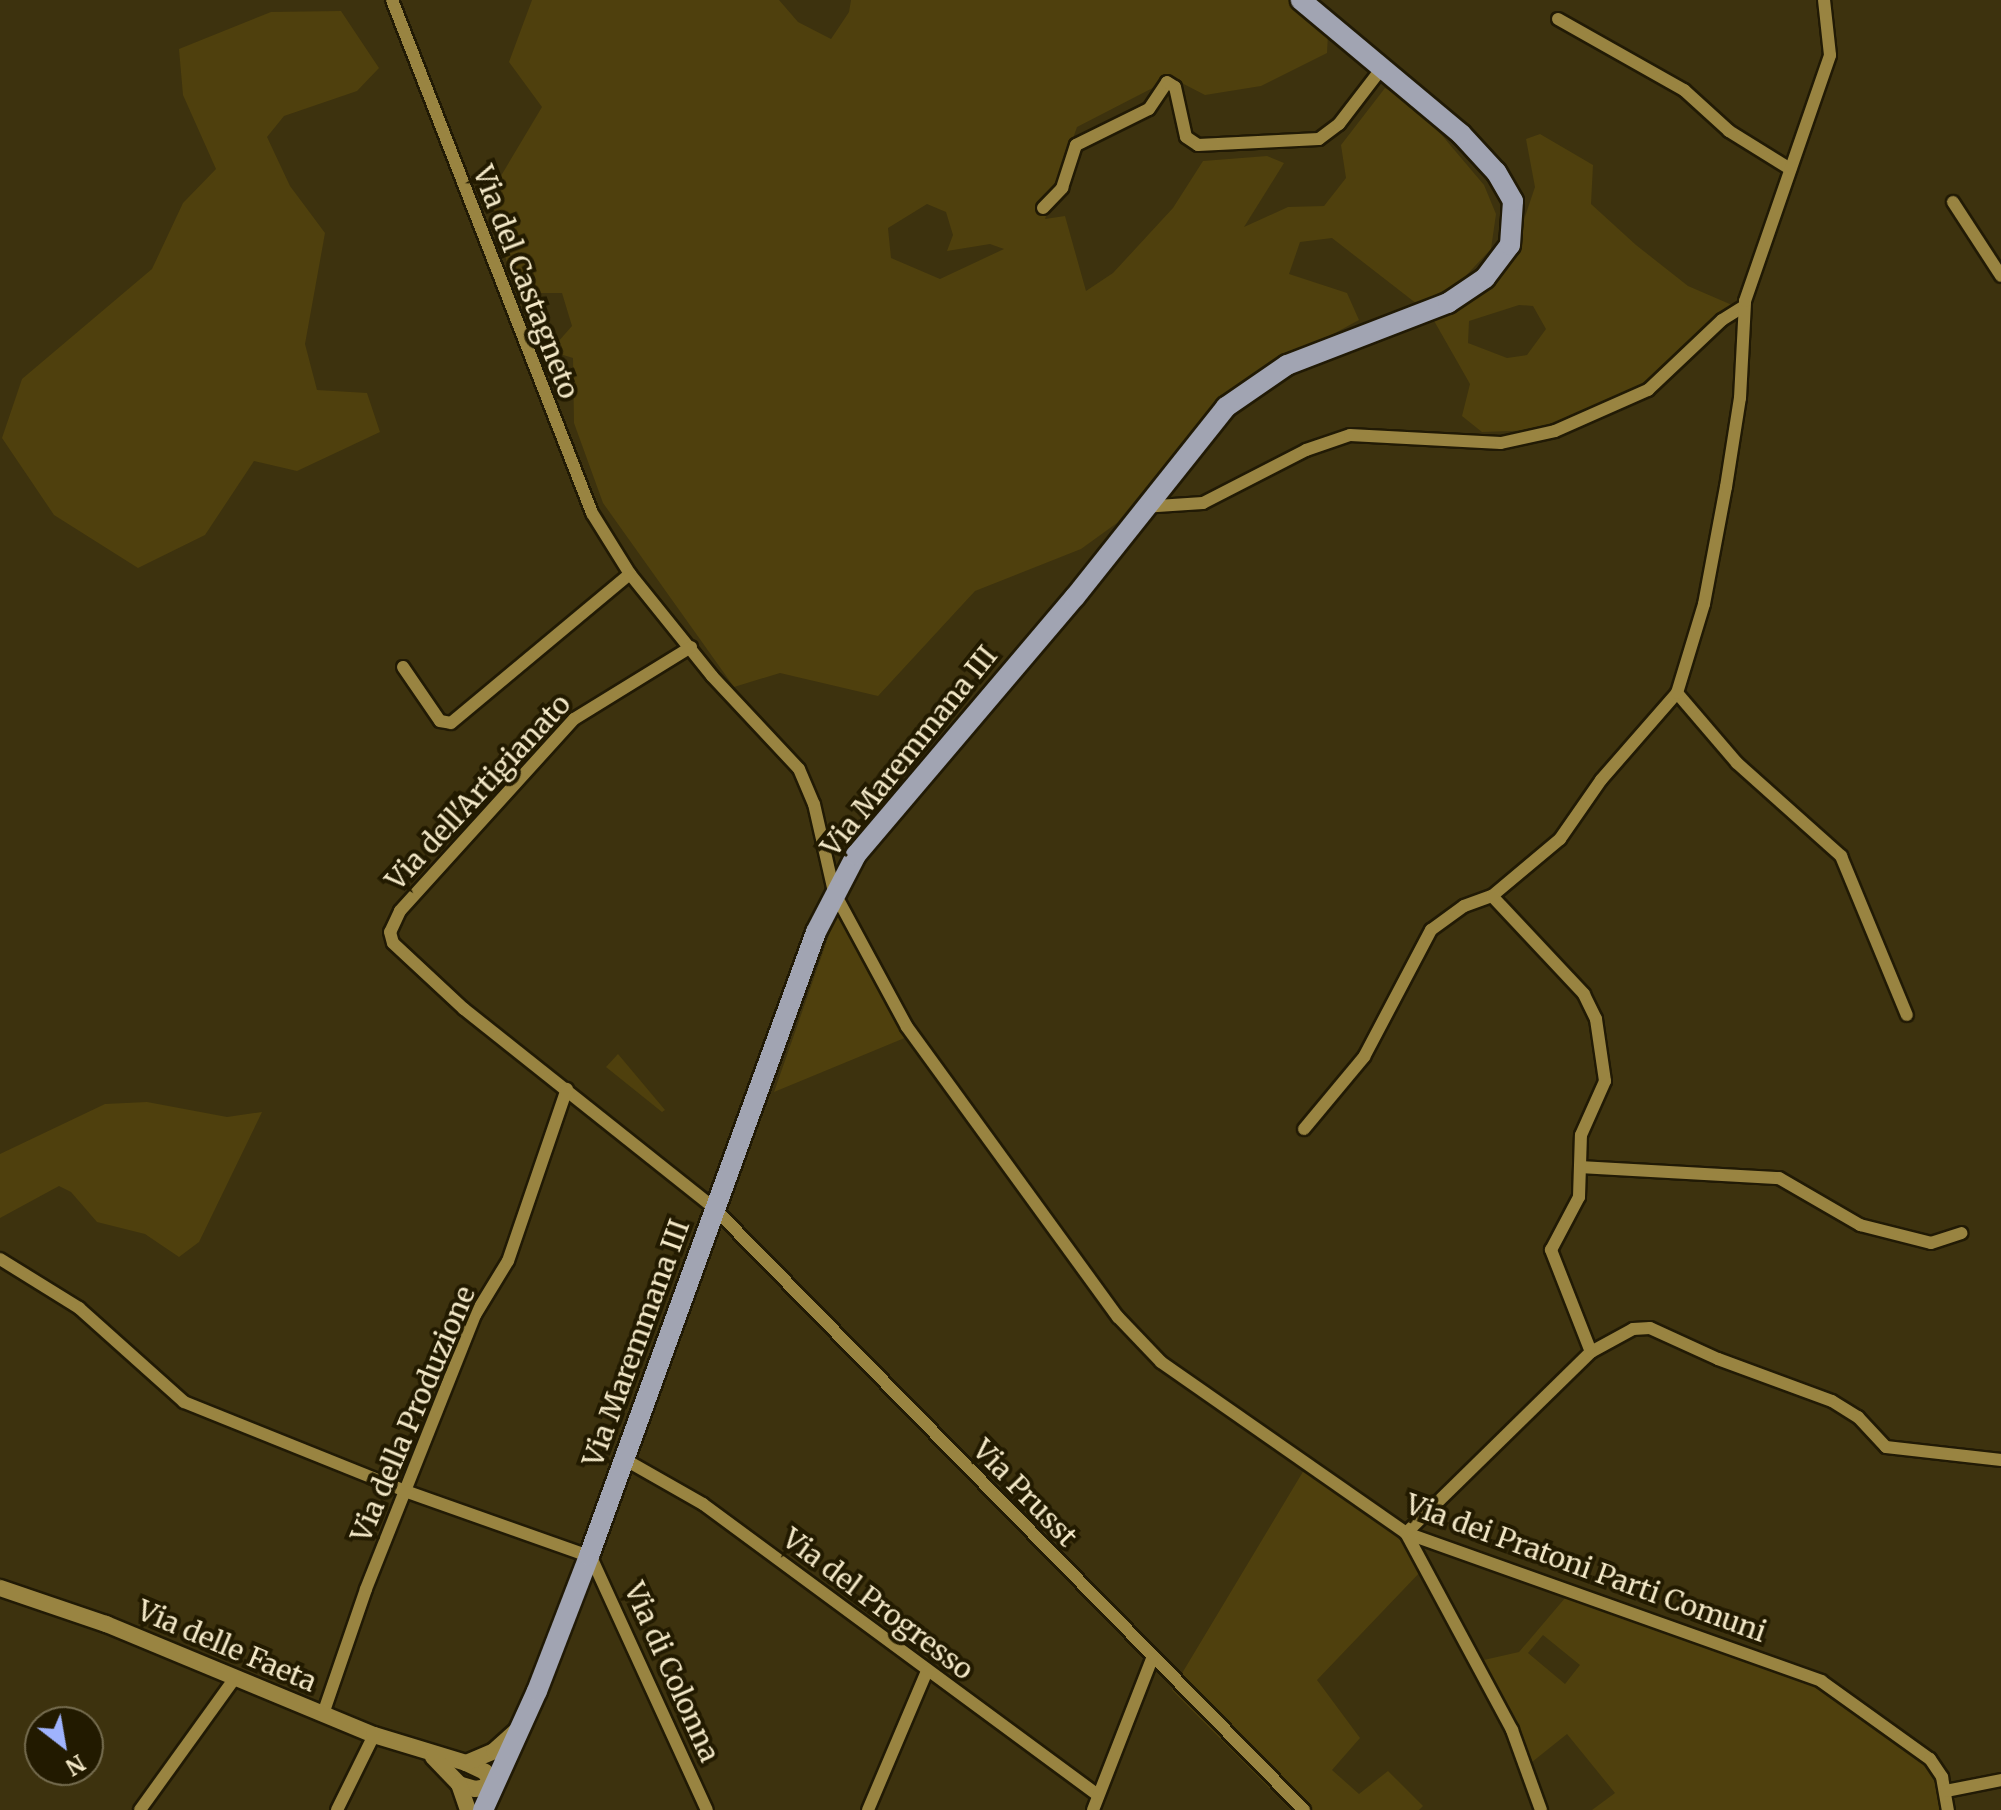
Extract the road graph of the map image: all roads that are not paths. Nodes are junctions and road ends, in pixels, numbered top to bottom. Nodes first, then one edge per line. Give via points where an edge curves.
1 (392, 0) edge
2 (1301, 0) edge
3 (1824, 0) edge
4 (1558, 19) dead end
5 (1382, 68) junction
6 (1790, 169) junction
7 (1953, 202) dead end
8 (1043, 208) dead end
9 (2001, 276) edge
10 (1743, 307) junction
11 (1142, 507) junction
12 (630, 574) junction
13 (691, 647) junction
14 (403, 667) dead end
15 (1677, 693) junction
16 (834, 892) junction
17 (1492, 896) junction
18 (1907, 1015) dead end
19 (567, 1089) junction
20 (1304, 1129) dead end
21 (1581, 1167) junction
22 (714, 1208) junction
23 (1961, 1233) dead end
24 (0, 1259) edge
25 (1591, 1352) junction
26 (624, 1459) junction
27 (2001, 1460) edge
28 (405, 1491) junction
29 (1406, 1533) junction
30 (589, 1556) junction
31 (0, 1588) edge
32 (1152, 1659) junction
33 (927, 1671) junction
34 (234, 1679) junction
35 (323, 1714) junction
36 (520, 1727) junction
37 (374, 1735) junction
38 (432, 1756) junction
39 (466, 1763) junction
40 (2001, 1780) edge
41 (459, 1784) junction
42 (493, 1786) junction
43 (1946, 1791) junction
44 (1098, 1795) junction
45 (140, 1810) edge
46 (337, 1810) edge
47 (468, 1810) edge
48 (483, 1810) edge
49 (707, 1810) edge
50 (868, 1810) edge
51 (1093, 1810) edge
52 (1304, 1810) edge
53 (1541, 1810) edge
54 (1948, 1810) edge

1 - 12 street, Via del Castagneto via 587,499
2 - 5 main road, Via Maremmana III
3 - 6 street via 1830,55
4 - 6 street via 1675,84 1729,131
5 - 8 street via 1339,124 1319,139 1198,145 1186,137 1175,87 1167,82 1149,109 1076,145 1062,188
5 - 11 main road, Via Maremmana III via 1461,134 1504,182 1514,214 1507,251 1478,284 1448,303 1305,357 1246,389 1201,433
6 - 10 street
7 - 9 street
10 - 11 street via 1722,320 1648,390 1555,431 1501,443 1350,435 1306,450 1203,503
10 - 15 street via 1741,391 1726,487 1707,590
11 - 16 main road, Via Maremmana III via 1069,603 879,824
12 - 13 street, Via del Castagneto
12 - 14 street via 451,723 440,721
13 - 16 street, Via del Castagneto via 799,769 814,804
13 - 19 street, Via dell'Artigianato via 574,719 400,911 390,932 393,943 464,1009
15 - 17 street via 1601,780 1560,839
15 - 18 street via 1737,763 1841,856
16 - 22 main road, Via Maremmana III
16 - 29 street, Via dei Pratoni Parti Comuni via 876,973 950,1092 1135,1337 1161,1362
17 - 20 street via 1464,906 1431,930 1359,1064
17 - 21 street via 1580,990 1595,1014 1606,1076 1581,1135
19 - 22 street, Via dell'Artigianato
19 - 28 street, Via della Produzione via 508,1261 475,1315
21 - 23 street via 1775,1177 1797,1184 1860,1225 1931,1243
21 - 25 street via 1579,1197 1551,1255
22 - 26 main road, Via Maremmana III
22 - 32 street, Via Prusst
24 - 28 street via 79,1308 184,1402
25 - 27 street via 1633,1329 1650,1328 1832,1401 1858,1417 1886,1447
25 - 29 street
26 - 30 main road, Via Maremmana III
26 - 33 street, Via del Progresso via 703,1504
28 - 30 street
28 - 35 street, Via della Produzione
29 - 43 street, Via dei Pratoni Parti Comuni via 1809,1675 1922,1752
29 - 53 street via 1512,1730
30 - 36 main road, Via Maremmana III
30 - 49 street, Via di Colonna via 600,1568
31 - 34 street, Via delle Faeta via 106,1624
32 - 44 street
32 - 52 street, Via Prusst
33 - 44 street, Via del Progresso
33 - 50 street
34 - 35 street, Via delle Faeta
34 - 45 street
35 - 37 street, Via delle Faeta
36 - 39 street via 494,1751
36 - 42 main road, Via Maremmana III
37 - 38 street, Via delle Faeta
37 - 46 street
38 - 39 street, Via delle Faeta
38 - 41 street
39 - 42 street via 485,1772
40 - 43 street
41 - 42 street
41 - 47 street
42 - 48 main road, Via Maremmana III
43 - 54 street
44 - 51 street

